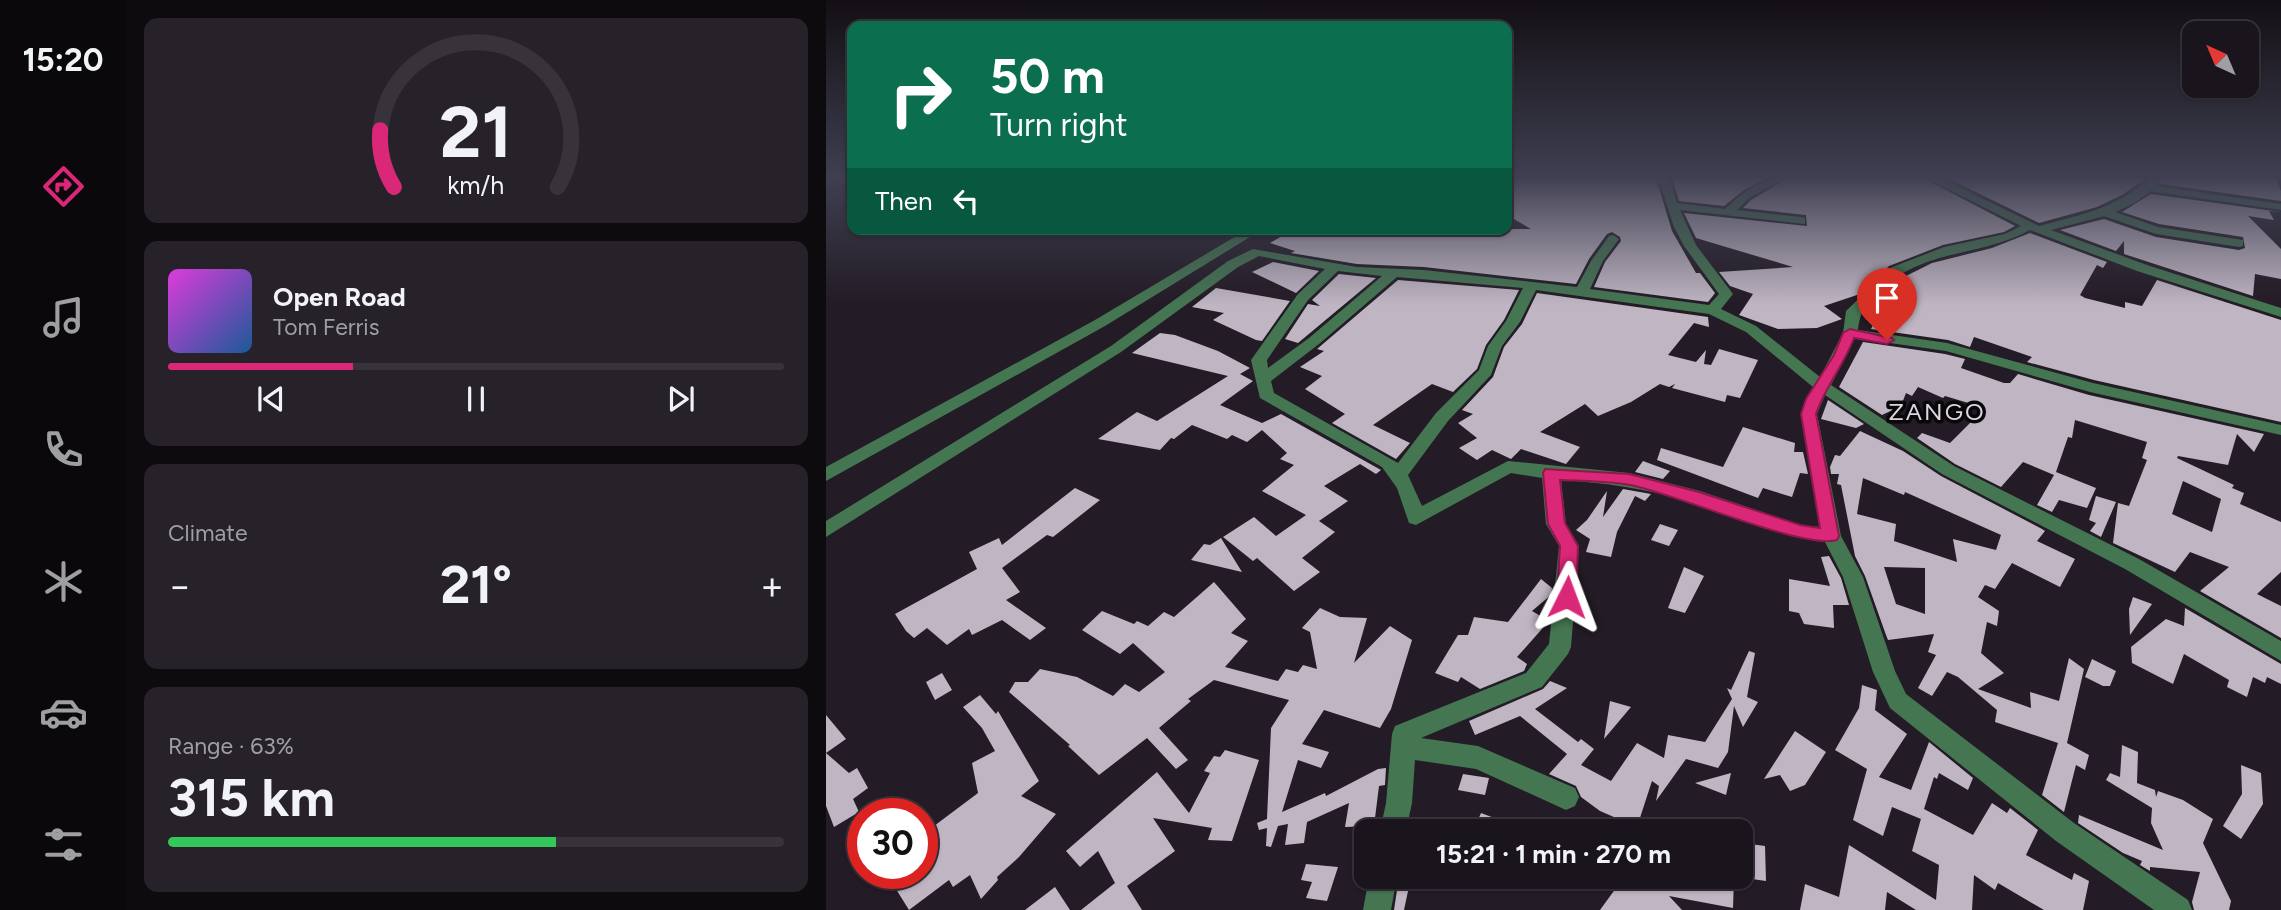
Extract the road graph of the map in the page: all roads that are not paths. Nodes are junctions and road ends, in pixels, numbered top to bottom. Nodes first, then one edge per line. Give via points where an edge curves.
1 (1678, 220) edge
2 (2020, 220) edge
3 (2065, 220) edge
4 (2129, 220) edge
5 (2036, 228) junction
6 (1247, 235) edge
7 (1613, 239) dead end
8 (2239, 243) dead end
9 (1334, 268) junction
10 (1393, 273) junction
11 (1531, 286) junction
12 (1581, 293) junction
13 (1712, 310) junction
14 (2281, 313) edge
15 (1850, 333) junction
16 (1263, 379) junction
17 (1822, 386) junction
18 (2281, 430) edge
19 (1551, 473) junction
20 (1399, 474) junction
21 (826, 475) edge
22 (826, 530) edge
23 (1830, 536) junction
24 (2281, 652) edge
25 (1403, 747) junction
26 (1566, 797) dead end
27 (1396, 819) edge
28 (1381, 889) edge
29 (1377, 910) edge
30 (2178, 910) edge

1 - 13 street via 1690,246 1726,294
2 - 5 street
3 - 5 street
4 - 8 street via 2156,230
5 - 14 street via 2178,281
5 - 15 street via 1948,250 1895,271 1853,311
6 - 21 street via 1100,323
7 - 12 street
9 - 10 street
9 - 16 street via 1303,297 1259,360
9 - 22 street via 1257,252 1245,258 1116,349
10 - 11 street
10 - 16 street
11 - 12 street
11 - 20 street via 1486,372 1442,417
12 - 13 street
13 - 17 street via 1751,329
15 - 17 street
15 - 18 street via 1947,347 2090,387
16 - 20 street via 1266,395 1388,463
17 - 23 street via 1809,414
17 - 24 street via 1948,470 2132,565
19 - 20 street via 1508,467 1416,518
19 - 23 street via 1629,479 1799,532
19 - 25 street via 1556,524 1569,546 1560,647 1534,680 1404,733
23 - 30 street via 1853,577 1898,701 2065,832
25 - 26 street via 1478,758
25 - 27 street
28 - 29 street

